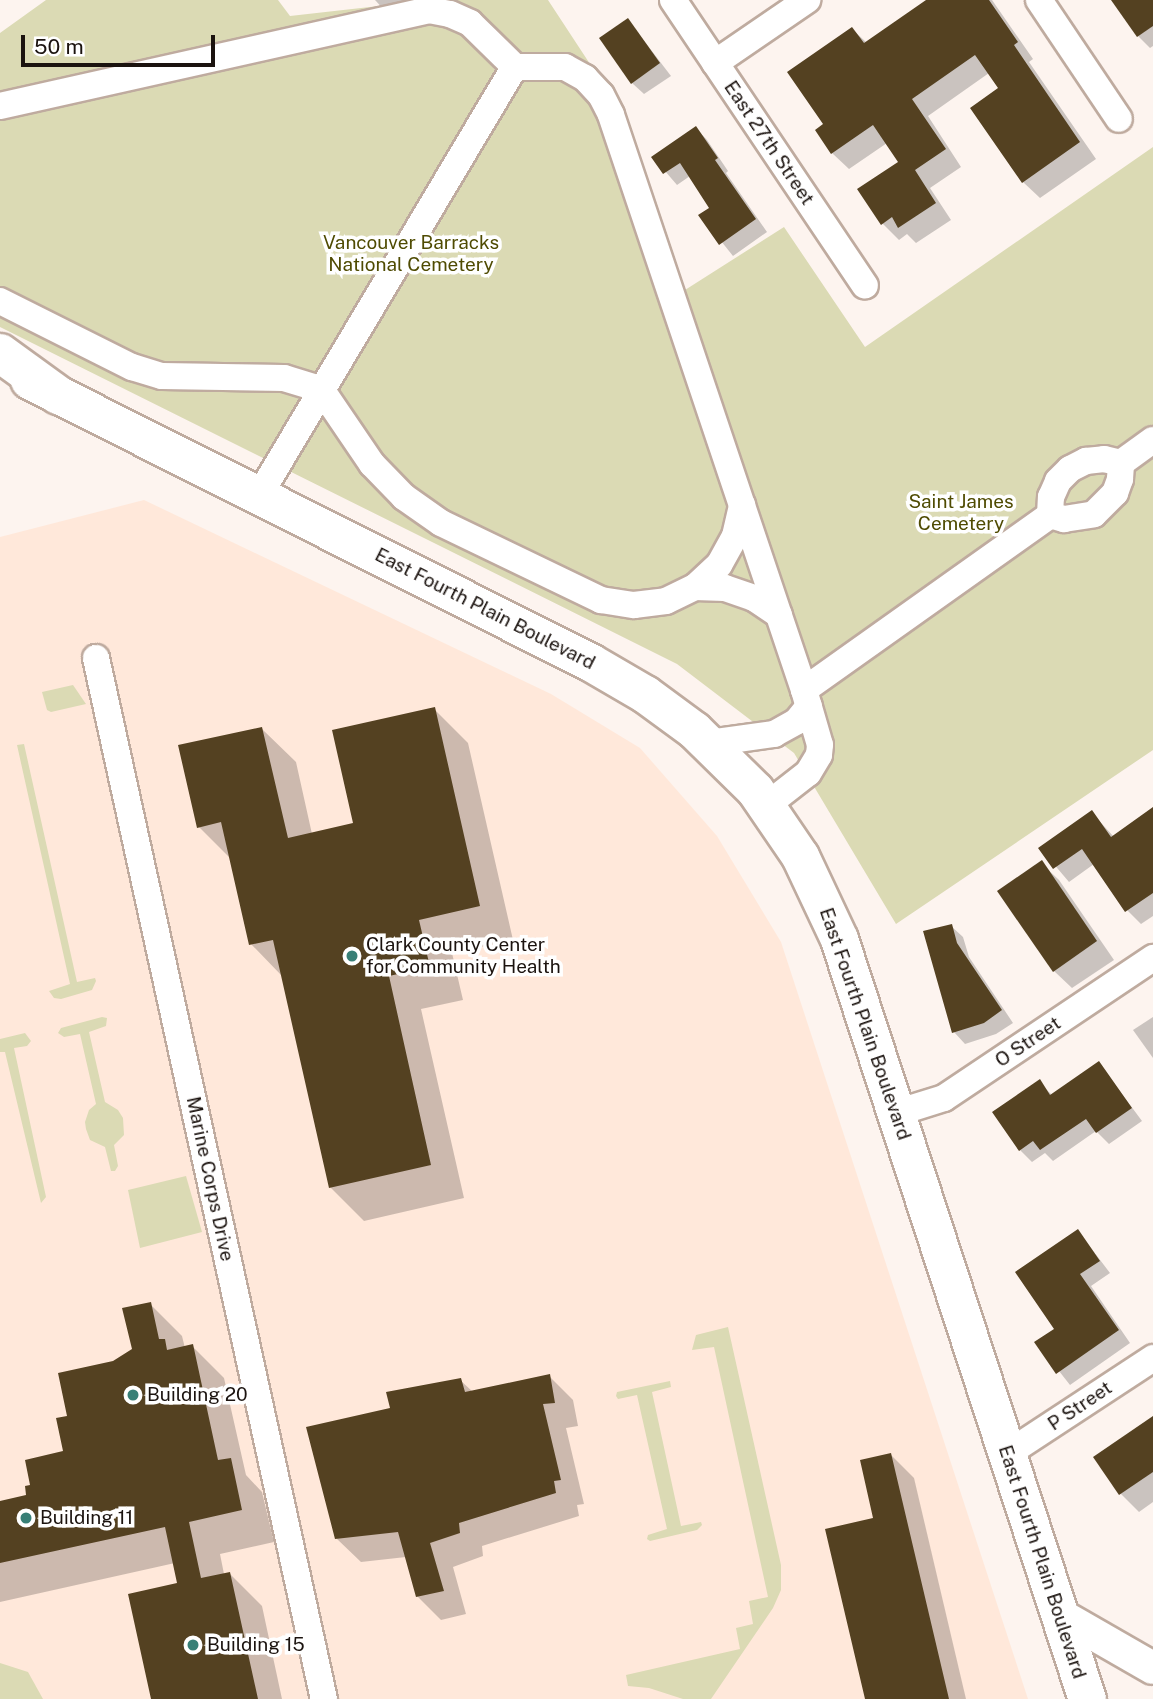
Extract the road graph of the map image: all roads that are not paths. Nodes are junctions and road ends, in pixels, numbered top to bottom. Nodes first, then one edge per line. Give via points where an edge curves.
1 (673, 0) edge
2 (807, 0) edge
3 (1039, 0) edge
4 (715, 63) junction
5 (515, 67) junction
6 (0, 106) edge
7 (1119, 119) dead end
8 (865, 286) dead end
9 (0, 301) edge
10 (0, 354) edge
11 (0, 366) edge
12 (0, 386) edge
13 (321, 389) junction
14 (58, 395) junction
15 (1153, 440) edge
16 (1121, 463) junction
17 (260, 494) junction
18 (742, 505) junction
19 (1049, 515) junction
20 (695, 587) junction
21 (779, 615) junction
22 (96, 658) dead end
23 (807, 698) junction
24 (709, 743) junction
25 (767, 805) junction
26 (1153, 958) edge
27 (896, 1113) junction
28 (1153, 1358) edge
29 (1007, 1454) junction
30 (1059, 1614) junction
31 (1153, 1668) edge
32 (324, 1699) edge
33 (1087, 1699) edge

1 - 4 street, East 27th Street
2 - 4 street
3 - 7 street
4 - 8 street, East 27th Street
5 - 6 street via 470,23 429,10
5 - 13 street
5 - 18 street via 565,67 585,78 601,95
9 - 13 street via 132,367 162,376 284,378
10 - 14 highway
11 - 14 main road, East Fourth Plain Boulevard
12 - 14 highway
13 - 17 street
13 - 20 street via 372,464 404,497 441,523 601,600 634,605
14 - 17 main road, East Fourth Plain Boulevard
15 - 16 street
16 - 19 street via 1095,460 1070,468 1054,489
16 - 19 street via 1115,493 1100,510 1079,519
17 - 24 main road, East Fourth Plain Boulevard via 590,662 653,700
18 - 20 street via 719,565
18 - 21 street
19 - 23 street
20 - 21 street via 725,588 754,598
21 - 23 street
22 - 32 street, Marine Corps Drive
23 - 24 street via 797,721 774,734
23 - 25 street via 819,755 800,781
24 - 25 main road, East Fourth Plain Boulevard
25 - 27 main road, East Fourth Plain Boulevard via 826,906
26 - 27 street, O Street via 944,1098
27 - 29 main road, East Fourth Plain Boulevard
28 - 29 street, P Street
29 - 30 main road, East Fourth Plain Boulevard
30 - 31 street
30 - 33 main road, East Fourth Plain Boulevard

